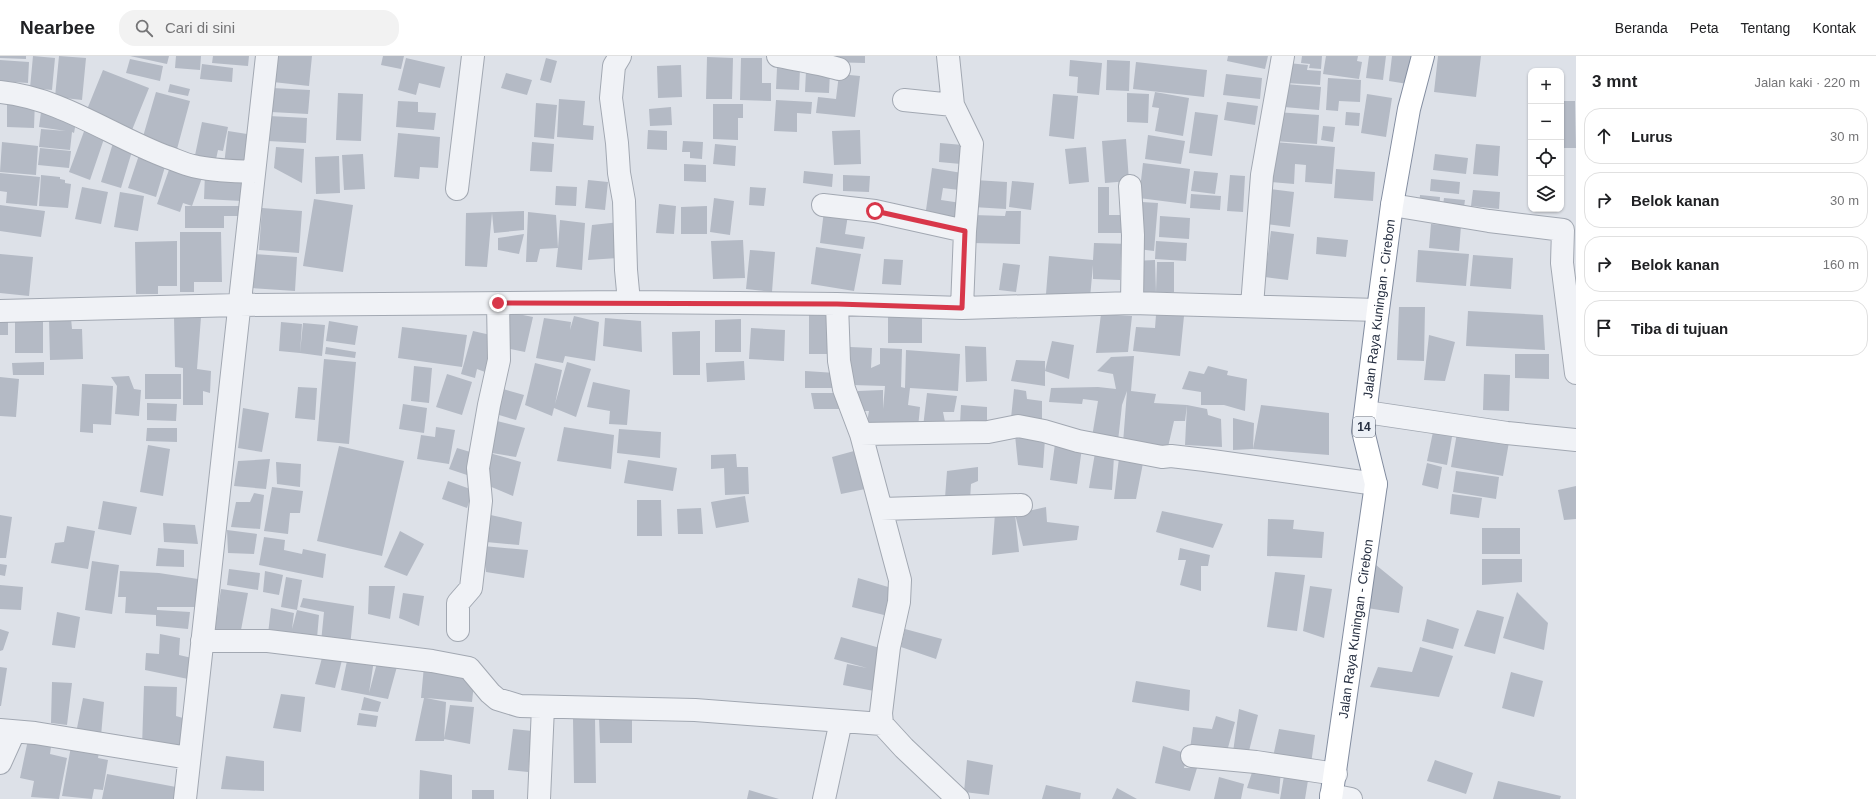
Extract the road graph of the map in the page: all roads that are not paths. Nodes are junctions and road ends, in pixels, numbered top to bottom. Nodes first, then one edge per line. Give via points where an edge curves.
1 (267, 56) edge
2 (473, 56) edge
3 (620, 56) edge
4 (948, 56) edge
5 (1283, 56) edge
6 (1423, 56) edge
7 (786, 57) edge
8 (839, 69) dead end
9 (0, 92) edge
10 (904, 100) dead end
11 (953, 105) junction
12 (254, 172) junction
13 (1130, 186) dead end
14 (457, 189) dead end
15 (824, 205) dead end
16 (1392, 205) junction
17 (965, 231) junction
18 (629, 302) junction
19 (498, 303) junction
20 (1132, 303) junction
21 (837, 304) junction
22 (239, 305) junction
23 (1252, 306) junction
24 (962, 308) junction
25 (1378, 310) junction
26 (0, 311) edge
27 (1576, 373) edge
28 (1366, 412) junction
29 (861, 434) junction
30 (1576, 440) edge
31 (1376, 484) junction
32 (1021, 505) dead end
33 (881, 509) junction
34 (458, 630) dead end
35 (202, 641) junction
36 (543, 707) junction
37 (841, 721) junction
38 (882, 724) junction
39 (7, 731) edge
40 (1192, 756) dead end
41 (189, 758) junction
42 (0, 763) edge
43 (1336, 774) junction
44 (1338, 798) edge
45 (185, 799) edge
46 (539, 799) edge
47 (824, 799) edge
48 (958, 799) edge

1 - 12 street
2 - 14 street
3 - 18 street via 614,66 611,98 624,201
4 - 11 street
5 - 23 street via 1262,175
6 - 16 highway, Jalan Raya Kuningan - Cirebon / 14 via 1409,109
7 - 8 street
9 - 12 street via 22,94 60,107 117,135 192,166 222,171
10 - 11 street
11 - 17 street via 972,144
12 - 22 street
13 - 20 street via 1133,235
15 - 17 street via 875,211
16 - 25 highway, Jalan Raya Kuningan - Cirebon / 14
16 - 27 street via 1563,230 1562,263
17 - 24 street
18 - 19 street
18 - 21 street
19 - 22 street
19 - 34 street via 499,360 488,405 478,468 481,501 471,588 458,603
20 - 23 street
20 - 24 street
21 - 24 street
21 - 29 street via 839,361 844,389
22 - 26 street
22 - 35 street
23 - 25 street
25 - 28 highway, Jalan Raya Kuningan - Cirebon / 14
28 - 30 street via 1507,433
28 - 31 highway, Jalan Raya Kuningan - Cirebon / 14 via 1363,431
29 - 31 street via 988,432 1018,426 1078,441 1162,457 1205,460
29 - 33 street
31 - 43 highway, Jalan Raya Kuningan - Cirebon / 14
32 - 33 street
33 - 38 street via 900,580 899,602 889,647
35 - 36 street via 268,641 470,668 497,699 520,706
35 - 41 street
36 - 37 street via 695,710
36 - 46 street
37 - 38 street
37 - 47 street
38 - 48 street
39 - 41 street via 35,733
39 - 42 street
40 - 43 street
41 - 45 street
43 - 44 highway, Jalan Raya Kuningan - Cirebon / 14

